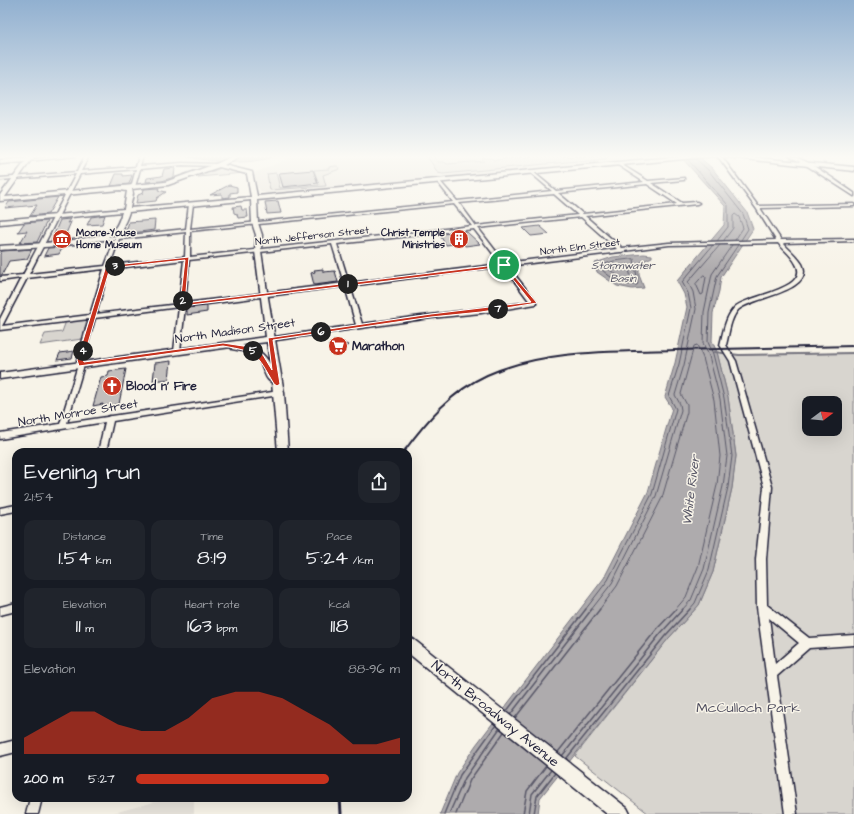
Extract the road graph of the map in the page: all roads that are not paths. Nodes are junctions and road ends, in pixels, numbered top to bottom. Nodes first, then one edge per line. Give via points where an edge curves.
1 (57, 194) edge
2 (67, 194) edge
3 (130, 194) edge
4 (134, 194) edge
5 (253, 194) edge
6 (261, 194) edge
7 (293, 194) joint
8 (449, 194) edge
9 (536, 194) edge
10 (558, 194) edge
11 (665, 194) edge
12 (748, 194) edge
13 (254, 198) junction
14 (0, 199) edge
15 (129, 201) junction
16 (456, 202) junction
17 (697, 202) dead end
18 (191, 204) junction
19 (680, 204) junction
20 (854, 205) edge
21 (757, 207) junction
22 (125, 210) junction
23 (582, 215) junction
24 (55, 217) junction
25 (0, 222) edge
26 (255, 223) junction
27 (121, 224) junction
28 (475, 227) junction
29 (188, 229) junction
30 (119, 237) junction
31 (88, 240) junction
32 (854, 240) edge
33 (780, 241) junction
34 (334, 242) junction
35 (42, 244) junction
36 (0, 248) edge
37 (258, 251) junction
38 (622, 251) junction
39 (187, 258) junction
40 (504, 265) junction
41 (108, 267) junction
42 (25, 276) junction
43 (0, 279) edge
44 (347, 284) junction
45 (264, 295) junction
46 (182, 304) junction
47 (93, 316) junction
48 (359, 325) junction
49 (0, 326) edge
50 (270, 339) junction
51 (223, 345) junction
52 (177, 351) junction
53 (82, 365) junction
54 (0, 376) edge
55 (278, 388) junction
56 (110, 418) junction
57 (63, 426) junction
58 (0, 436) edge
59 (103, 448) edge
60 (283, 448) edge
61 (12, 509) edge
62 (0, 511) edge
63 (762, 607) junction
64 (12, 608) edge
65 (0, 611) edge
66 (854, 640) edge
67 (807, 643) junction
68 (412, 649) edge
69 (771, 674) junction
70 (12, 747) edge
71 (0, 750) edge
72 (35, 802) edge
73 (32, 814) edge
74 (621, 814) edge
75 (791, 814) edge

1 - 14 main road
2 - 24 street
3 - 15 main road
4 - 15 main road
5 - 13 main road
6 - 7 main road
7 - 13 main road
8 - 16 street
9 - 16 street
10 - 23 street
11 - 19 street
12 - 21 street
13 - 18 main road
13 - 26 main road
15 - 22 main road
16 - 26 street
16 - 28 street
17 - 19 street, North Jefferson Street
18 - 22 main road
18 - 29 street
19 - 23 street, North Jefferson Street
20 - 21 street
21 - 33 street
22 - 24 main road
22 - 27 main road
23 - 28 street, North Jefferson Street
23 - 38 street
24 - 25 main road
24 - 35 street
26 - 29 street
26 - 37 main road via 259,235
27 - 30 street
27 - 31 main road via 109,234
28 - 34 street, North Jefferson Street
28 - 40 street
29 - 30 street
29 - 39 street
30 - 31 street
30 - 41 street
31 - 35 main road
32 - 33 street, North Elm Street
33 - 38 street, North Elm Street via 669,244
33 - 63 street via 798,262 802,270 800,278 786,288 737,308 723,346 732,361 768,487 761,559
34 - 37 street, North Jefferson Street
34 - 44 street
35 - 36 main road
35 - 42 street
37 - 39 street, North Jefferson Street
37 - 45 main road
38 - 40 street, North Elm Street
39 - 41 street, North Jefferson Street
39 - 46 street
40 - 44 street, North Elm Street
40 - 48 street, North Madison Street via 534,303
41 - 42 street, North Jefferson Street
41 - 47 street
42 - 43 street, North Jefferson Street
42 - 49 street
44 - 45 street, North Elm Street
44 - 48 street
45 - 46 street, North Elm Street
45 - 50 main road
46 - 47 street, North Elm Street
46 - 52 street
47 - 49 street, North Elm Street
47 - 53 street via 80,360
48 - 50 street, North Madison Street
50 - 51 main road, North Madison Street
50 - 55 main road
51 - 52 main road, North Madison Street
51 - 55 main road via 248,349 261,356
52 - 53 main road, North Madison Street
53 - 54 main road, North Madison Street
53 - 57 street
55 - 56 street, North Monroe Street
55 - 60 main road
56 - 57 street, North Monroe Street
56 - 59 street
57 - 58 street, North Monroe Street
61 - 62 street
63 - 67 street
63 - 69 street
64 - 65 street
66 - 67 street
67 - 69 street
68 - 74 main road, North Broadway Avenue
69 - 75 street
70 - 71 street
72 - 73 street

